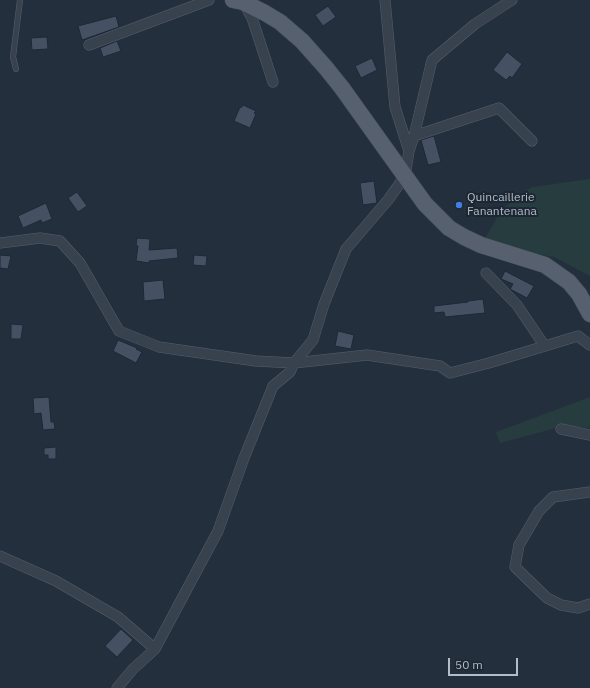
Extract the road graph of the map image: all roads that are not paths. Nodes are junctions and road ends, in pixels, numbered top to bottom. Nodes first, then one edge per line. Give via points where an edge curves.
1 (20, 0) edge
2 (209, 0) edge
3 (385, 0) edge
4 (512, 0) edge
5 (239, 1) edge
6 (89, 45) dead end
7 (16, 69) dead end
8 (273, 82) dead end
9 (414, 136) junction
10 (532, 141) dead end
11 (409, 150) junction
12 (405, 176) junction
13 (0, 243) edge
14 (486, 273) dead end
15 (590, 314) edge
16 (544, 345) junction
17 (590, 345) edge
18 (294, 363) junction
19 (561, 429) dead end
20 (590, 435) edge
21 (590, 492) edge
22 (0, 556) edge
23 (590, 604) edge
24 (155, 649) junction
25 (117, 688) edge

1 - 7 lane via 13,57
2 - 6 street
3 - 11 street via 395,107
4 - 9 street via 475,24 432,60
5 - 8 street via 252,18
5 - 12 main road via 266,13 302,41 342,88
9 - 10 street via 499,108
9 - 11 street
11 - 12 street
12 - 15 main road via 425,204 449,228 481,245 545,265 569,282 580,294
12 - 18 street via 346,250 312,340
13 - 18 street via 40,238 60,241 80,263 119,330 159,347 256,361
14 - 16 street via 517,305
16 - 17 street via 578,336
16 - 18 street via 450,373 440,366 367,355
18 - 24 street via 290,372 273,386 218,531
19 - 20 street
21 - 23 street via 553,496 538,511 519,545 515,567 546,598 561,605 578,608
22 - 24 street via 56,581 118,617
24 - 25 street

